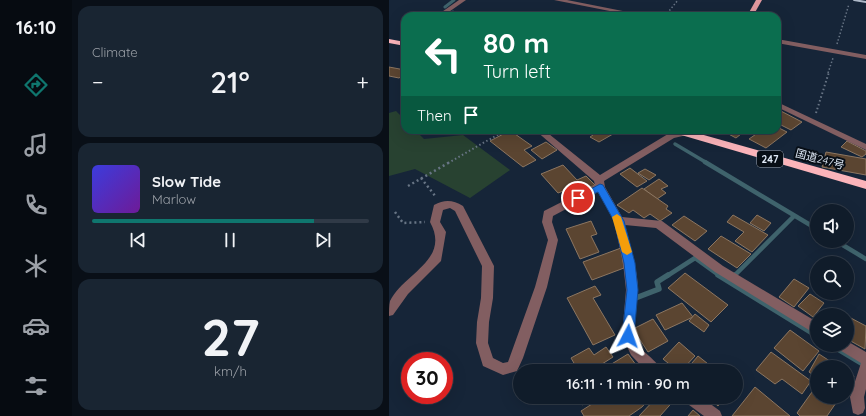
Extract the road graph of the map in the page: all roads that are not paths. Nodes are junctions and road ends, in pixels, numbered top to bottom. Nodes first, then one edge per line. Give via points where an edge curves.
1 (463, 0) edge
2 (557, 0) edge
3 (759, 0) edge
4 (445, 12) edge
5 (623, 12) edge
6 (752, 12) edge
7 (389, 41) edge
8 (781, 42) edge
9 (401, 43) edge
10 (866, 58) edge
11 (781, 106) edge
12 (544, 134) edge
13 (675, 134) edge
14 (690, 134) edge
15 (866, 147) edge
16 (600, 184) junction
17 (866, 185) edge
18 (619, 221) junction
19 (389, 311) edge
20 (810, 325) edge
21 (853, 352) edge
22 (866, 361) edge
23 (648, 364) edge
24 (866, 392) edge
25 (699, 404) edge
26 (856, 412) edge
27 (715, 416) edge

1 - 4 street
2 - 5 street
3 - 6 main road
7 - 9 highway
8 - 10 street
11 - 15 street
12 - 16 street
13 - 16 street
14 - 17 highway, 国道247号 / 247 via 764,158
16 - 18 street
16 - 19 street via 548,214 547,222 553,240 541,287 513,366 503,369 488,362 481,343 488,266 459,209 452,204 438,208 435,222 441,232 437,258
18 - 20 street via 658,224 719,269
18 - 23 street via 633,290 628,336 636,352
21 - 22 street
22 - 26 street
24 - 26 street
25 - 27 street

